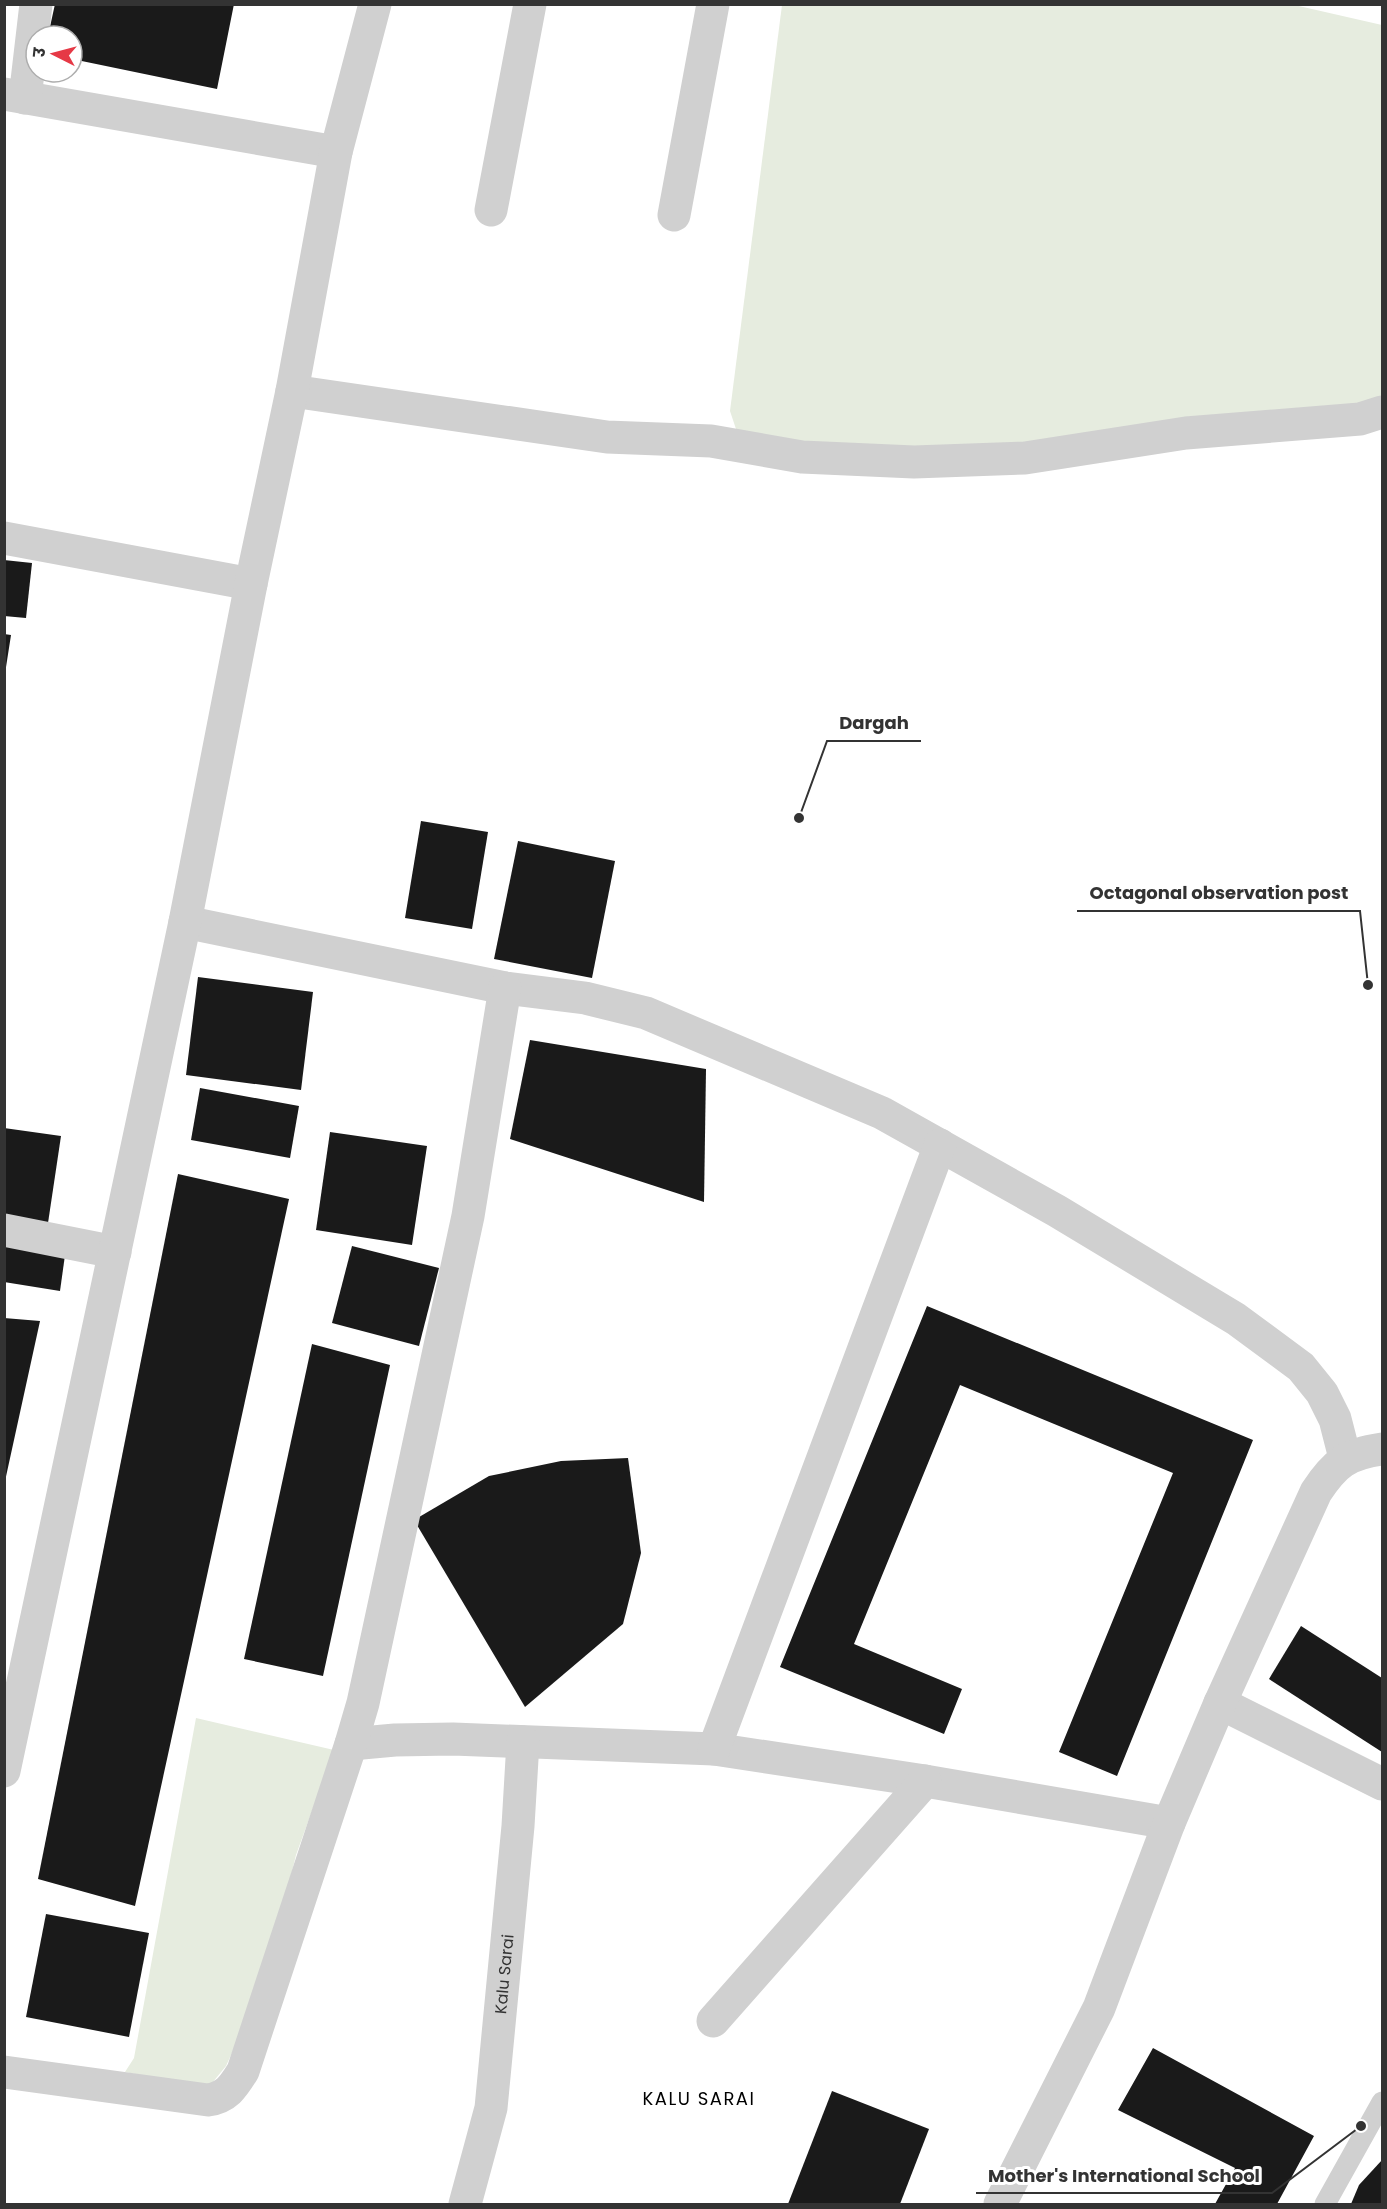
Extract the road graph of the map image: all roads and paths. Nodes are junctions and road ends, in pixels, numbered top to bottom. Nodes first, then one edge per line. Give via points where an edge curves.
1 (36, 4) edge
2 (375, 4) edge
3 (530, 4) edge
4 (713, 4) edge
5 (15, 96) edge
6 (336, 152) junction
7 (491, 210) dead end
8 (674, 215) dead end
9 (292, 391) junction
10 (1383, 412) edge
11 (4, 538) edge
12 (250, 584) junction
13 (185, 922) junction
14 (505, 988) junction
15 (940, 1144) junction
16 (4, 1230) edge
17 (115, 1252) junction
18 (1383, 1449) edge
19 (1345, 1458) junction
20 (1220, 1703) junction
21 (523, 1742) junction
22 (351, 1744) junction
23 (714, 1749) junction
24 (4, 1771) edge
25 (925, 1781) junction
26 (1383, 1784) edge
27 (1169, 1823) junction
28 (713, 2021) dead end
29 (4, 2072) edge
30 (1383, 2102) edge
31 (465, 2205) edge
32 (1000, 2205) edge
33 (1325, 2205) edge

1 - 5 street
2 - 6 street
3 - 7 street
4 - 8 street
5 - 6 street
6 - 9 street
9 - 10 street via 607,437 711,441 802,457 914,462 1025,458 1186,433 1360,419
9 - 12 street
11 - 12 street
12 - 13 street
13 - 14 street
13 - 17 street
14 - 15 street via 585,998 646,1013 882,1113
14 - 22 street via 468,1216
15 - 19 street via 1236,1319 1301,1366 1322,1393 1335,1419
15 - 23 street
16 - 17 street
17 - 24 street
18 - 19 street
19 - 20 street via 1316,1492
20 - 26 street
20 - 27 street
21 - 22 street via 453,1739
21 - 23 street
21 - 31 street, Kalu Sarai via 490,2108
22 - 29 street via 250,2053 231,2090 208,2100
23 - 25 street
25 - 27 street
25 - 28 street
27 - 32 street via 1099,2008
30 - 33 lane

